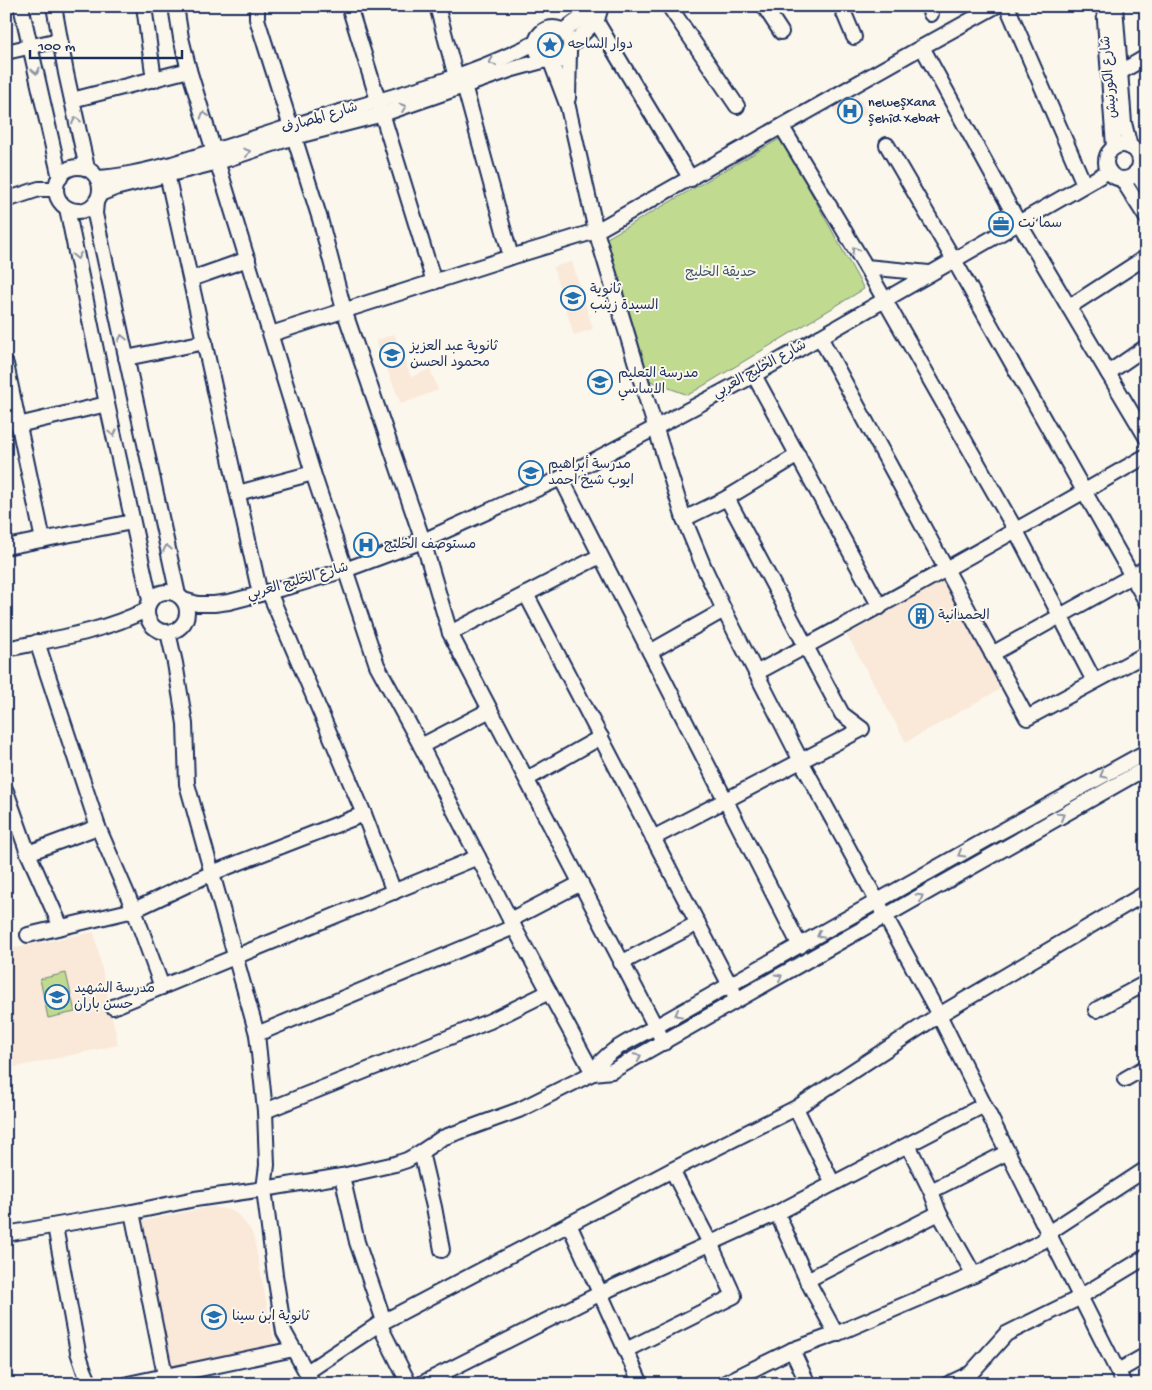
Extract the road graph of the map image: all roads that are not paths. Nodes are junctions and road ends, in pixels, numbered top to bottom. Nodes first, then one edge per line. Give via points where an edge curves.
1 (21, 6) edge
2 (54, 6) edge
3 (144, 6) edge
4 (176, 6) edge
5 (257, 6) edge
6 (349, 6) edge
7 (436, 6) edge
8 (670, 6) edge
9 (764, 6) edge
10 (841, 6) edge
11 (996, 6) edge
12 (1007, 6) edge
13 (1104, 6) edge
14 (1115, 6) edge
15 (594, 10) edge
16 (563, 31) junction
17 (782, 32) dead end
18 (854, 37) dead end
19 (60, 40) junction
20 (537, 42) junction
21 (30, 47) junction
22 (922, 47) junction
23 (569, 48) junction
24 (6, 52) edge
25 (1146, 58) edge
26 (549, 61) junction
27 (189, 70) junction
28 (1119, 73) junction
29 (154, 80) junction
30 (460, 81) junction
31 (72, 100) junction
32 (737, 106) dead end
33 (568, 107) junction
34 (381, 108) junction
35 (782, 127) junction
36 (293, 132) junction
37 (887, 145) dead end
38 (1114, 147) junction
39 (1137, 149) edge
40 (216, 157) junction
41 (87, 168) junction
42 (1109, 171) junction
43 (1136, 172) junction
44 (167, 174) junction
45 (97, 178) junction
46 (690, 179) junction
47 (1122, 179) junction
48 (58, 183) junction
49 (1084, 184) junction
50 (1146, 188) edge
51 (98, 198) junction
52 (6, 200) edge
53 (67, 208) junction
54 (1146, 217) edge
55 (1018, 222) junction
56 (596, 231) junction
57 (511, 256) junction
58 (1146, 258) edge
59 (248, 259) junction
60 (954, 260) junction
61 (866, 267) junction
62 (929, 274) junction
63 (191, 279) junction
64 (434, 282) junction
65 (884, 301) junction
66 (1069, 307) junction
67 (344, 310) junction
68 (272, 334) junction
69 (820, 337) junction
70 (205, 342) junction
71 (1146, 346) edge
72 (126, 358) junction
73 (6, 364) edge
74 (1108, 373) junction
75 (754, 375) junction
76 (107, 404) junction
77 (18, 425) junction
78 (656, 428) junction
79 (1146, 437) edge
80 (798, 455) junction
81 (1146, 456) edge
82 (313, 473) junction
83 (561, 478) junction
84 (1084, 491) junction
85 (238, 493) junction
86 (727, 498) junction
87 (684, 519) junction
88 (132, 522) junction
89 (1015, 529) junction
90 (42, 540) junction
91 (423, 541) junction
92 (6, 548) edge
93 (600, 556) junction
94 (1146, 568) edge
95 (345, 570) junction
96 (947, 570) junction
97 (1132, 576) junction
98 (264, 593) junction
99 (526, 594) junction
100 (181, 598) junction
101 (1146, 601) edge
102 (230, 602) junction
103 (148, 605) junction
104 (880, 607) junction
105 (724, 610) junction
106 (1060, 616) junction
107 (185, 621) junction
108 (154, 628) junction
109 (99, 629) junction
110 (168, 632) junction
111 (450, 633) junction
112 (37, 642) junction
113 (806, 647) junction
114 (6, 649) edge
115 (650, 652) junction
116 (992, 654) junction
117 (1146, 654) edge
118 (756, 673) junction
119 (1094, 681) junction
120 (490, 710) junction
121 (601, 737) junction
122 (422, 746) junction
123 (1146, 752) edge
124 (801, 761) junction
125 (1146, 768) edge
126 (527, 779) junction
127 (6, 791) edge
128 (725, 800) junction
129 (364, 814) junction
130 (98, 827) junction
131 (653, 838) junction
132 (28, 853) junction
133 (478, 857) junction
134 (212, 873) junction
135 (581, 883) junction
136 (394, 892) junction
137 (1146, 893) edge
138 (878, 902) junction
139 (134, 910) junction
140 (886, 917) junction
141 (698, 923) junction
142 (512, 924) junction
143 (61, 927) junction
144 (28, 935) dead end
145 (800, 946) junction
146 (234, 957) junction
147 (621, 962) junction
148 (1146, 983) edge
149 (730, 985) junction
150 (162, 987) junction
151 (549, 992) junction
152 (738, 1001) junction
153 (113, 1007) dead end
154 (1096, 1010) dead end
155 (939, 1015) junction
156 (655, 1027) junction
157 (257, 1034) junction
158 (664, 1043) junction
159 (1146, 1067) edge
160 (592, 1072) junction
161 (1125, 1079) dead end
162 (984, 1105) junction
163 (796, 1108) junction
164 (265, 1111) junction
165 (908, 1145) junction
166 (421, 1152) junction
167 (1008, 1152) junction
168 (1146, 1169) edge
169 (672, 1170) junction
170 (342, 1176) junction
171 (833, 1184) junction
172 (264, 1189) junction
173 (931, 1191) junction
174 (132, 1212) junction
175 (777, 1213) junction
176 (939, 1213) junction
177 (569, 1224) junction
178 (55, 1226) junction
179 (1048, 1233) junction
180 (6, 1234) edge
181 (710, 1242) junction
182 (442, 1250) dead end
183 (1146, 1257) edge
184 (974, 1275) junction
185 (807, 1280) junction
186 (601, 1294) junction
187 (1080, 1296) junction
188 (382, 1323) junction
189 (836, 1334) junction
190 (294, 1349) junction
191 (626, 1350) junction
192 (792, 1350) junction
193 (1146, 1356) edge
194 (310, 1378) edge
195 (974, 1378) edge
196 (1121, 1378) edge
197 (167, 1380) edge
198 (90, 1384) edge
199 (128, 1384) edge
200 (409, 1384) edge
201 (421, 1384) edge
202 (641, 1384) edge
203 (723, 1384) edge
204 (808, 1384) edge
205 (948, 1384) edge

1 - 21 street
2 - 19 street
3 - 29 street
4 - 27 street
5 - 36 street via 257,19
6 - 34 street
7 - 30 street
8 - 32 street
9 - 17 street
10 - 18 street
11 - 22 street
12 - 49 street
13 - 38 street, شارع الكورنيش
14 - 28 street, شارع الكورنيش
15 - 16 street
15 - 23 street
15 - 46 street
16 - 20 street via 547,30
16 - 23 street
19 - 21 street
19 - 31 street
20 - 26 street via 538,53
20 -> 30 street
21 - 24 street
21 -> 48 street
22 - 35 street
22 - 55 street
23 - 26 street via 562,59
23 - 33 street
25 - 28 street
26 - 30 street
26 - 33 street
27 - 29 street
40 -> 27 street
28 - 39 street, شارع الكورنيش via 1124,123
29 - 31 street
30 - 34 street
30 - 57 street
41 -> 31 street
33 - 56 street
34 - 36 street
34 - 64 street
35 - 46 street
61 -> 35 street
36 - 40 street
36 - 67 street
37 - 60 street
38 - 39 street via 1120,145
38 - 42 street via 1106,160
39 - 43 street via 1139,162
40 - 44 street
40 - 45 street
40 - 59 street
41 - 45 street
41 - 48 street via 73,168 63,173
42 - 47 street
42 - 49 street, شارع الخليج العربي
43 - 47 street
43 - 50 street
44 - 51 street via 115,188
44 - 63 street
45 - 51 street via 100,186
46 - 56 street
47 - 54 street
48 - 52 street
48 - 53 street via 59,200
49 - 55 street, شارع الخليج العربي
51 - 53 street via 86,210
72 -> 51 street via 95,214
53 -> 76 street
55 - 60 street, شارع الخليج العربي
55 - 66 street
56 - 57 street
56 - 78 street
57 - 64 street
58 - 66 street
59 - 63 street
59 - 68 street
60 - 62 street, شارع الخليج العربي
60 - 84 street
61 - 62 street
61 - 65 street
62 - 65 street, شارع الخليج العربي
63 - 70 street
64 - 67 street
65 - 69 street, شارع الخليج العربي
65 - 89 street
66 - 74 street
67 - 68 street
67 - 91 street
68 - 82 street
69 - 75 street, شارع الخليج العربي
69 - 96 street
70 - 72 street
70 - 85 street
71 - 74 street
100 -> 72 street
73 - 77 street
74 - 79 street
75 - 78 street, شارع الخليج العربي
75 - 80 street
76 - 77 street
76 -> 88 street
77 - 90 street
78 - 83 street, شارع الخليج العربي
78 - 87 street
80 - 86 street
80 - 104 street
81 - 84 street
82 - 85 street
82 - 95 street
83 - 91 street, شارع الخليج العربي
83 - 93 street
84 - 89 street
84 - 97 street
85 - 98 street
86 - 87 street
86 - 113 street
87 - 105 street
88 - 90 street
88 - 103 street
89 - 96 street
89 - 106 street
90 - 92 street
91 - 95 street, شارع الخليج العربي
91 - 111 street
93 - 99 street
93 - 115 street
94 - 97 street
95 - 98 street, شارع الخليج العربي
95 - 122 street via 377,665
96 - 104 street
96 - 116 street
97 - 101 street
97 - 106 street
98 - 102 street, شارع الخليج العربي
98 - 129 street
99 - 111 street
99 - 121 street
100 - 102 street, شارع الخليج العربي via 206,604
100 - 103 street, شارع الخليج العربي via 171,592 163,592 156,594
100 - 107 street via 187,614
102 - 107 street, شارع الخليج العربي
103 - 108 street via 150,623
103 - 109 street, شارع الخليج العربي via 123,621
104 - 113 street
105 - 115 street
105 - 118 street
106 - 116 street
106 - 119 street
107 - 110 street, شارع الخليج العربي via 181,627
108 - 109 street, شارع الخليج العربي
108 - 110 street, شارع الخليج العربي
109 - 112 street, شارع الخليج العربي
110 - 134 street via 185,724 187,784
111 - 120 street
112 - 114 street, شارع الخليج العربي
112 - 130 street
113 - 118 street
113 - 124 street via 842,714 862,729
115 - 128 street
116 - 119 street via 1027,718
117 - 119 street
118 - 124 street
120 - 122 street
120 - 126 street
121 - 126 street
121 - 131 street
122 - 133 street
123 -> 138 street
124 - 128 street
124 - 138 street
140 -> 125 street
126 - 135 street
127 - 132 street
128 - 131 street
128 - 145 street
129 - 134 street
129 - 136 street
130 - 132 street
130 - 139 street
131 - 141 street
132 - 143 street
133 - 136 street
133 - 142 street
134 - 139 street
134 - 146 street
135 - 142 street
135 - 147 street
136 - 146 street
137 - 155 street
138 - 140 street
138 -> 145 street
139 - 143 street
139 - 150 street
152 -> 140 street
140 - 155 street
141 - 147 street
141 - 149 street
142 - 151 street
142 - 157 street
143 - 144 street
145 - 149 street
146 - 150 street
146 - 157 street
147 - 156 street
148 - 154 street
149 - 152 street
149 -> 156 street
150 - 153 street
151 - 160 street
151 - 164 street via 490,1021
152 - 158 street
155 - 162 street
155 - 163 street
156 - 158 street
156 - 160 street via 606,1056
157 - 164 street
160 -> 158 street via 612,1071
159 - 161 street
160 - 166 street via 519,1110 442,1138
162 - 165 street
162 - 167 street
163 - 169 street
163 - 171 street
164 - 172 street via 267,1166
165 - 171 street
165 - 173 street
166 - 170 street via 395,1164
166 - 182 street
167 - 173 street
167 - 179 street
168 - 179 street
169 - 177 street
169 - 181 street
170 - 172 street
170 - 188 street via 357,1242
171 - 175 street
172 - 174 street
172 - 190 street via 284,1332
173 - 176 street
174 - 178 street
174 - 197 street
175 - 181 street
175 - 185 street
176 - 184 street
176 - 185 street
177 - 186 street
177 - 188 street
178 - 180 street
178 - 198 street via 76,1344
179 - 184 street via 1042,1241
179 - 187 street
181 - 186 street
181 - 191 street via 734,1296
183 - 187 street
184 - 189 street
185 - 189 street
186 - 191 street
186 - 201 street
187 - 195 street via 1006,1334
187 - 196 street
188 - 194 street
188 - 200 street
189 - 192 street
190 - 194 street
190 - 197 street
191 - 202 street
192 - 203 street
192 - 204 street
193 - 196 street
195 - 205 street
197 - 199 street

